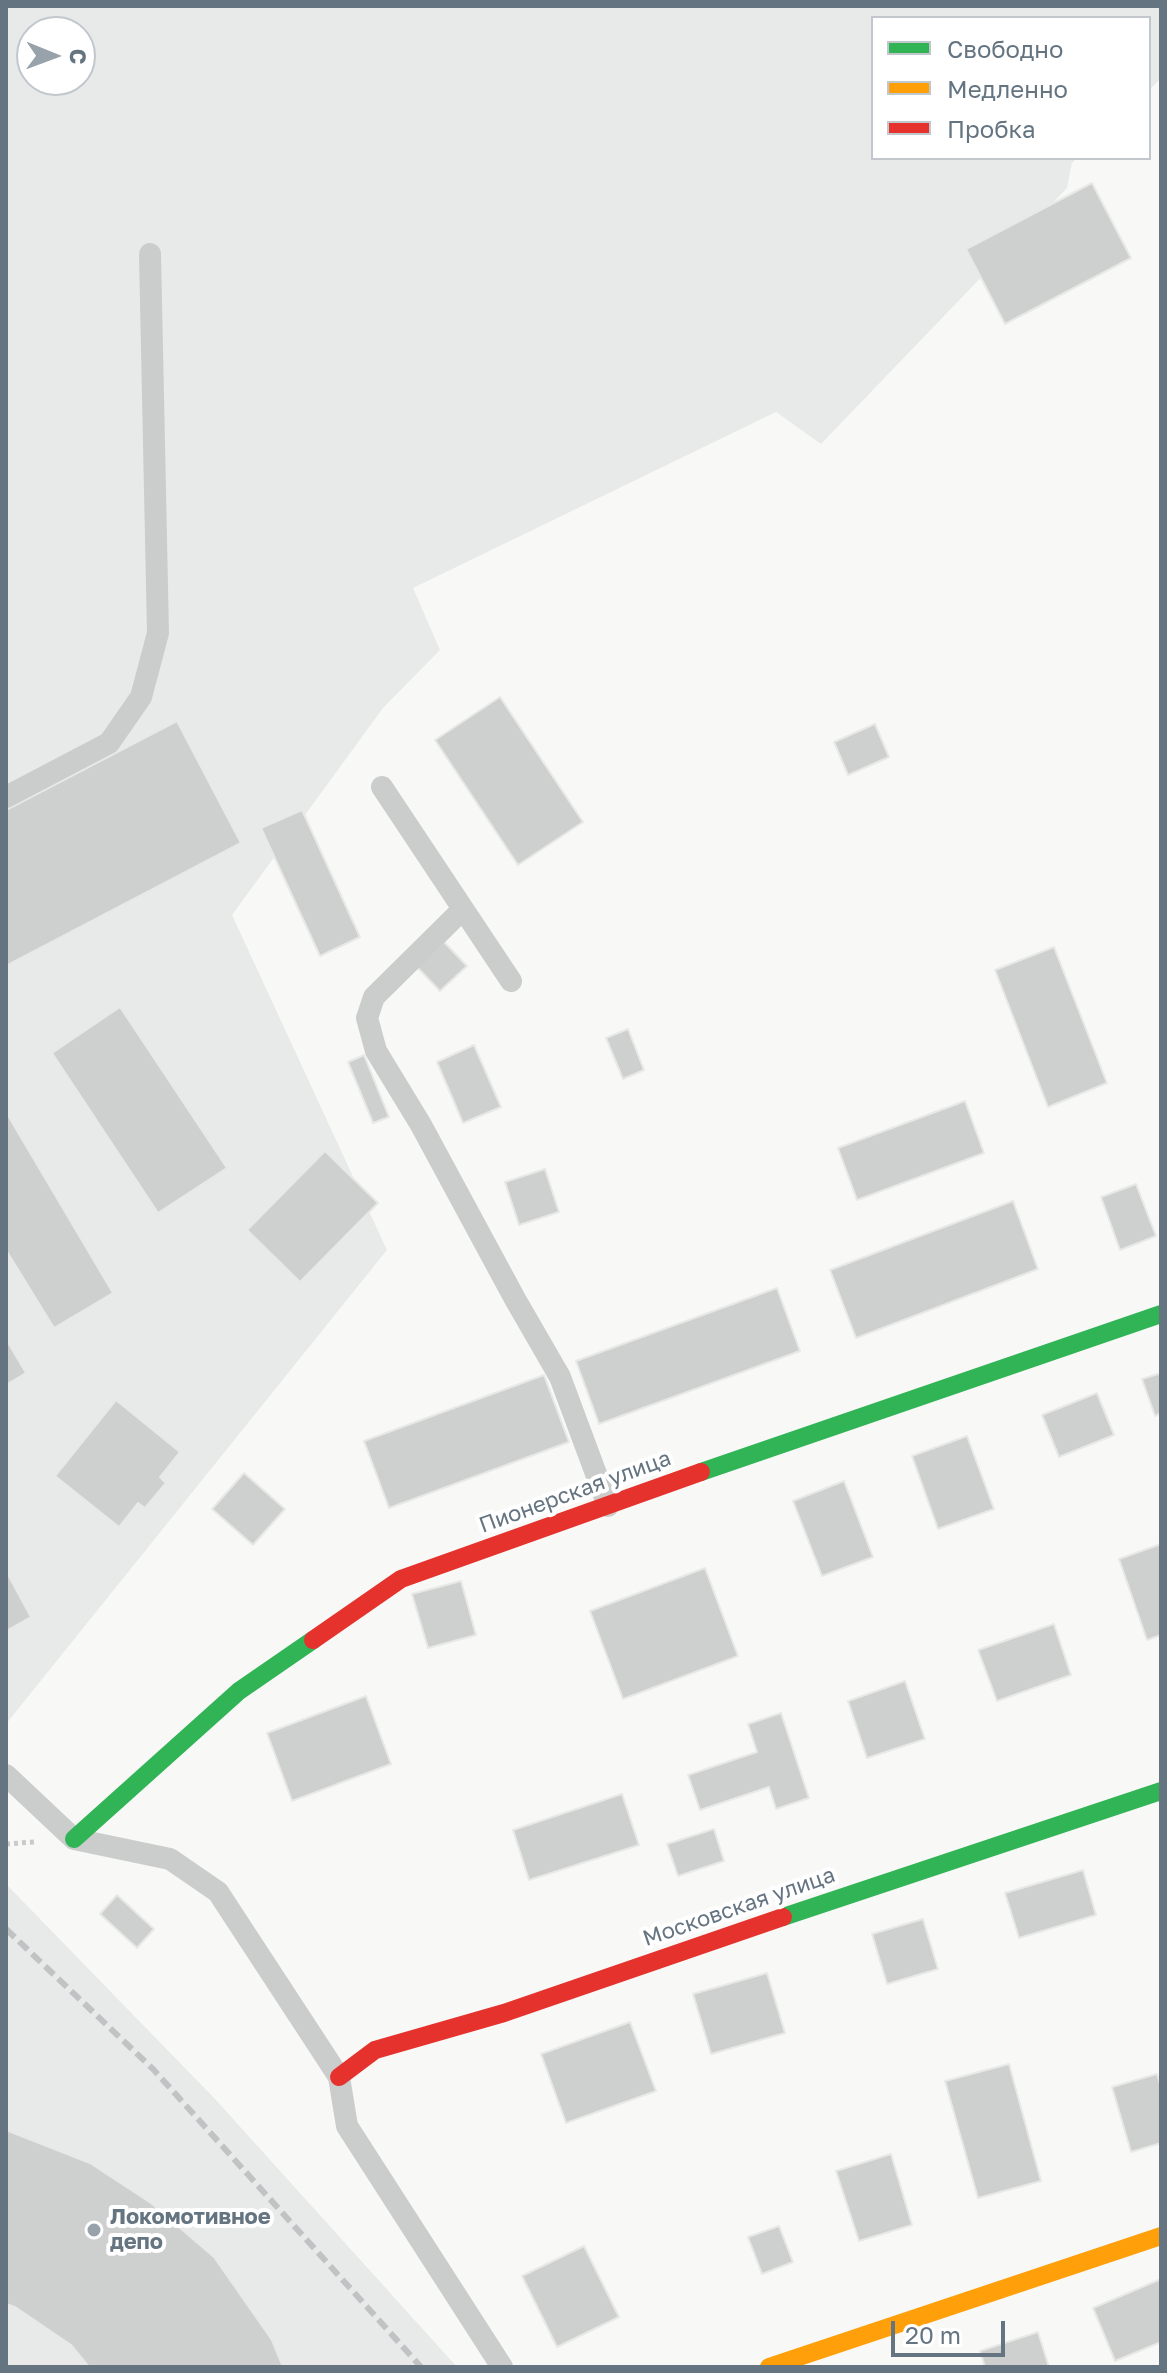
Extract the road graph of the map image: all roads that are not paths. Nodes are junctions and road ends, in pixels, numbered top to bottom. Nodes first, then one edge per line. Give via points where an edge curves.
1 (150, 254) dead end
2 (382, 787) dead end
3 (6, 797) edge
4 (463, 909) junction
5 (511, 981) dead end
6 (1161, 1314) edge
7 (608, 1506) junction
8 (6, 1775) edge
9 (1161, 1791) edge
10 (74, 1839) junction
11 (339, 2077) junction
12 (1161, 2236) edge
13 (502, 2367) edge
14 (769, 2367) edge

1 - 3 lane via 158,633 141,697 109,743
2 - 4 lane
4 - 5 lane
4 - 7 lane via 374,997 367,1018 376,1051 560,1377
6 - 7 street, Пионерская улица
7 - 10 street, Пионерская улица via 401,1579 239,1691
8 - 10 lane
9 - 11 street, Московская улица via 504,2013 375,2050
10 - 11 lane via 170,1859 218,1892
11 - 13 lane via 347,2126
12 - 14 street

